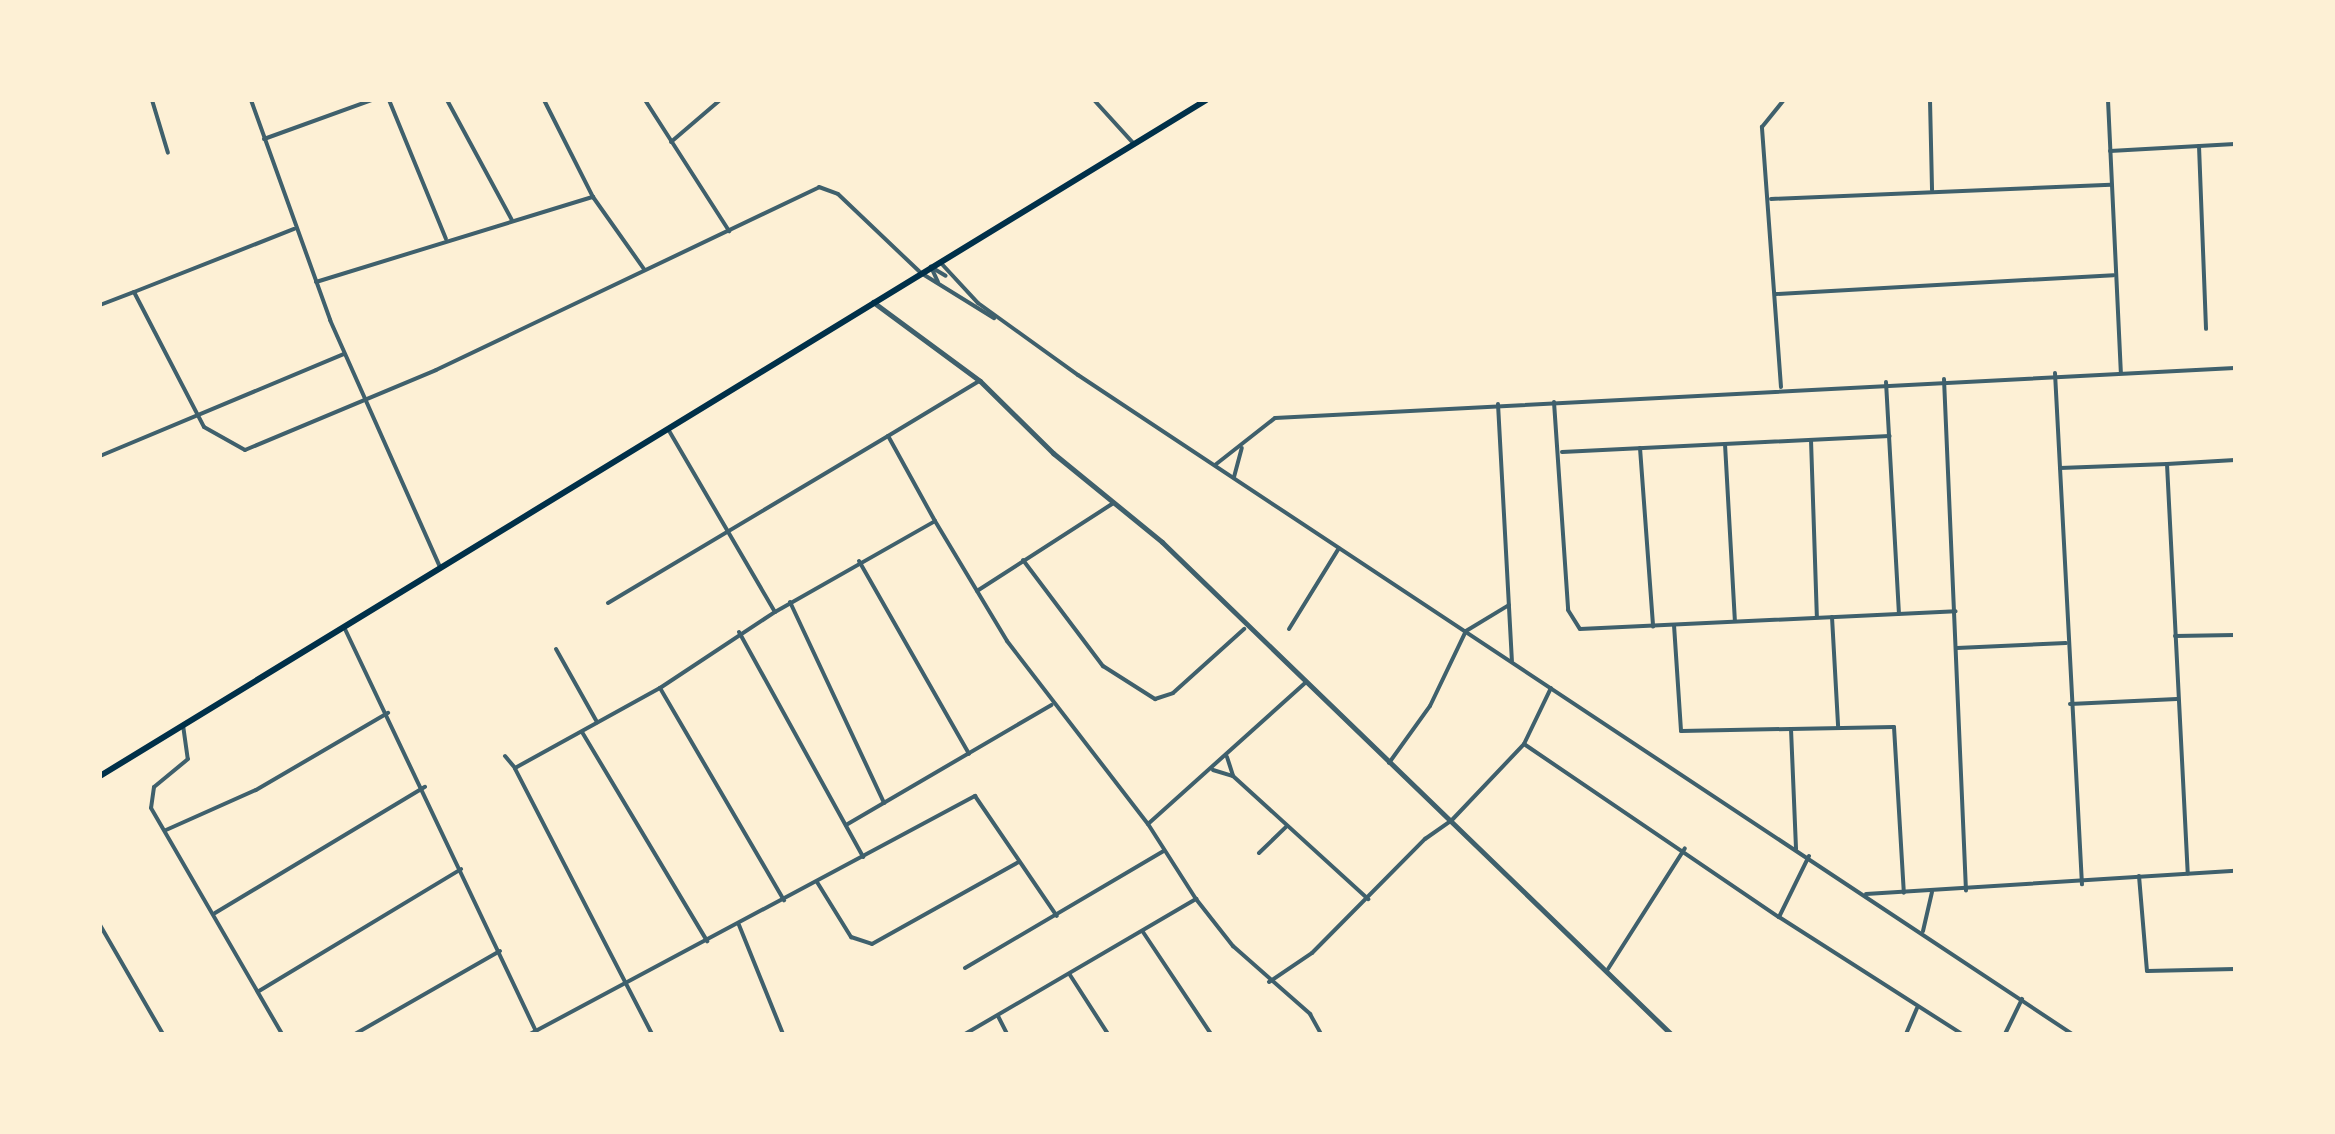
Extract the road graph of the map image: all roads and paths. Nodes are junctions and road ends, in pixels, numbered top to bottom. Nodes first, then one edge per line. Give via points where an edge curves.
1 (152, 100) edge
2 (251, 100) edge
3 (372, 100) edge
4 (389, 100) edge
5 (447, 100) edge
6 (544, 100) edge
7 (645, 100) edge
8 (720, 100) edge
9 (1094, 100) edge
10 (1206, 100) edge
11 (1784, 100) edge
12 (1930, 100) edge
13 (2108, 100) edge
14 (264, 139) junction
15 (671, 142) junction
16 (1134, 144) junction
17 (2235, 144) edge
18 (2199, 146) junction
19 (2110, 151) junction
20 (168, 153) dead end
21 (2111, 185) junction
22 (1932, 190) junction
23 (593, 197) junction
24 (1771, 199) junction
25 (512, 220) junction
26 (294, 229) junction
27 (729, 231) junction
28 (446, 239) junction
29 (939, 261) junction
30 (931, 267) junction
31 (644, 269) junction
32 (921, 273) junction
33 (2113, 275) junction
34 (948, 278) junction
35 (316, 282) junction
36 (939, 284) junction
37 (134, 292) junction
38 (1776, 294) junction
39 (872, 302) junction
40 (100, 305) edge
41 (2206, 329) dead end
42 (1020, 333) junction
43 (344, 354) junction
44 (2235, 368) edge
45 (2055, 373) junction
46 (2121, 373) junction
47 (1944, 379) junction
48 (980, 381) junction
49 (1886, 382) junction
50 (1781, 388) junction
51 (362, 396) junction
52 (1554, 402) junction
53 (1498, 404) junction
54 (195, 411) junction
55 (667, 427) junction
56 (888, 436) junction
57 (1890, 436) junction
58 (1811, 439) junction
59 (1725, 444) junction
60 (1242, 448) junction
61 (1640, 448) junction
62 (1562, 452) junction
63 (100, 456) edge
64 (2235, 460) edge
65 (2167, 464) junction
66 (1215, 465) junction
67 (2060, 468) junction
68 (1234, 478) junction
69 (1112, 504) junction
70 (935, 521) junction
71 (728, 532) junction
72 (1339, 548) junction
73 (1023, 560) junction
74 (859, 561) junction
75 (440, 567) junction
76 (977, 591) junction
77 (790, 602) junction
78 (608, 603) dead end
79 (1509, 605) junction
80 (1956, 611) junction
81 (775, 612) junction
82 (1899, 614) junction
83 (1817, 617) junction
84 (1832, 617) junction
85 (1735, 622) junction
86 (1674, 625) junction
87 (344, 627) junction
88 (1653, 627) junction
89 (1244, 629) junction
90 (1289, 629) dead end
91 (1466, 631) junction
92 (739, 632) junction
93 (2235, 635) edge
94 (2175, 636) junction
95 (2066, 643) junction
96 (1957, 648) junction
97 (556, 649) dead end
98 (1512, 662) junction
99 (1305, 683) junction
100 (660, 688) junction
101 (1551, 688) junction
102 (2177, 699) junction
103 (2070, 704) junction
104 (1051, 705) junction
105 (388, 713) junction
106 (597, 722) junction
107 (183, 725) junction
108 (1838, 726) junction
109 (1791, 729) junction
110 (582, 732) junction
111 (1524, 744) junction
112 (970, 754) junction
113 (505, 756) dead end
114 (1227, 757) junction
115 (1389, 763) junction
116 (515, 768) junction
117 (1213, 770) junction
118 (100, 776) edge
119 (1233, 776) junction
120 (425, 787) junction
121 (884, 803) junction
122 (1451, 821) junction
123 (1148, 824) junction
124 (845, 825) junction
125 (1287, 826) junction
126 (166, 830) junction
127 (1685, 848) junction
128 (1796, 849) junction
129 (1164, 851) junction
130 (1259, 853) dead end
131 (1809, 856) junction
132 (863, 857) junction
133 (1019, 862) junction
134 (461, 869) junction
135 (2235, 871) edge
136 (2188, 873) junction
137 (2139, 876) junction
138 (817, 882) junction
139 (2082, 884) junction
140 (1966, 891) junction
141 (1932, 892) junction
142 (1904, 893) junction
143 (1865, 894) junction
144 (1196, 899) junction
145 (1368, 899) junction
146 (784, 900) junction
147 (215, 913) junction
148 (1057, 916) junction
149 (1779, 917) junction
150 (100, 925) edge
151 (739, 925) junction
152 (1923, 931) junction
153 (1143, 932) junction
154 (707, 941) junction
155 (500, 951) junction
156 (965, 968) dead end
157 (1608, 969) junction
158 (2235, 969) edge
159 (1070, 975) junction
160 (1269, 982) junction
161 (624, 983) junction
162 (259, 991) junction
163 (2022, 999) junction
164 (1917, 1008) junction
165 (998, 1016) junction
166 (534, 1033) edge
167 (163, 1034) edge
168 (282, 1034) edge
169 (355, 1034) edge
170 (652, 1034) edge
171 (783, 1034) edge
172 (965, 1034) edge
173 (1007, 1034) edge
174 (1108, 1034) edge
175 (1211, 1034) edge
176 (1321, 1034) edge
177 (1671, 1034) edge
178 (1906, 1034) edge
179 (1962, 1034) edge
180 (2005, 1034) edge
181 (2072, 1034) edge

1 - 20 street
2 - 14 street
3 - 14 street
4 - 28 street
5 - 25 street
6 - 23 street
7 - 15 street
8 - 15 street
9 - 16 street
10 - 16 highway
11 - 24 street via 1762,127
12 - 22 street
13 - 19 street
14 - 26 street
15 - 27 street
16 - 29 highway
17 - 18 street
18 - 19 street
18 - 41 street
19 - 21 street
21 - 22 street
21 - 33 street
22 - 24 street
23 - 25 street
23 - 31 street
24 - 38 street
25 - 28 street
26 - 35 street
26 - 37 street
27 - 31 street
27 - 32 street via 819,187 838,194
28 - 35 street
29 - 30 highway
29 - 34 street
30 - 32 highway
30 - 34 street
30 - 36 street
31 - 51 street via 436,370
32 - 36 street
32 - 39 highway
33 - 38 street
33 - 46 street
34 - 42 street
35 - 43 street
36 - 42 street
37 - 40 street
37 - 54 street
38 - 50 street
39 - 48 street
39 - 55 highway
42 - 66 street
43 - 51 street
43 - 54 street
44 - 46 street
45 - 46 street
45 - 47 street
45 - 67 street
47 - 49 street
47 - 80 street
48 - 56 street
48 - 69 street
49 - 50 street
49 - 57 street
50 - 52 street
51 - 54 street via 245,450 214,438
51 - 75 street
52 - 53 street
52 - 62 street
53 - 60 street via 1275,418
53 - 79 street
54 - 63 street
55 - 71 street
55 - 75 highway
56 - 70 street
56 - 71 street
57 - 58 street
57 - 82 street
58 - 59 street
58 - 83 street
59 - 61 street
59 - 85 street
60 - 66 street
60 - 68 street
61 - 62 street
61 - 88 street
62 - 88 street via 1571,622 1580,629
64 - 65 street
65 - 67 street
65 - 94 street
66 - 68 street
67 - 95 street
68 - 72 street
69 - 73 street
69 - 89 street via 1162,542
70 - 74 street
70 - 76 street
71 - 78 street
71 - 81 street
72 - 90 street
72 - 91 street
73 - 76 street
73 - 89 street via 1103,666 1155,699 1173,693
74 - 77 street
74 - 112 street
75 - 87 highway
76 - 104 street
77 - 81 street
77 - 121 street
79 - 91 street
79 - 98 street
80 - 82 street
80 - 96 street
81 - 92 street
82 - 84 street
83 - 84 street
83 - 85 street
84 - 108 street
85 - 86 street
86 - 88 street
86 - 109 street via 1681,731
87 - 105 street
87 - 107 highway
89 - 99 street
91 - 98 street
91 - 115 street via 1430,706
92 - 100 street
92 - 124 street
93 - 94 street
94 - 102 street
95 - 96 street
95 - 103 street
96 - 140 street
97 - 106 street
98 - 101 street
99 - 114 street
99 - 115 street
100 - 106 street
100 - 146 street
101 - 111 street
101 - 128 street
102 - 103 street
102 - 136 street
103 - 139 street
104 - 112 street
104 - 123 street
105 - 120 street
105 - 126 street via 256,790
106 - 110 street
107 - 118 highway
107 - 126 street via 188,759 149,799
108 - 109 street
108 - 142 street via 1887,724 1896,732
109 - 128 street
110 - 116 street
110 - 154 street
111 - 122 street
111 - 127 street
112 - 121 street
113 - 116 street
114 - 117 street
114 - 119 street
115 - 122 street
116 - 161 street
117 - 119 street
117 - 123 street
119 - 125 street
120 - 134 street
120 - 147 street
121 - 124 street
122 - 145 street
122 - 157 street
123 - 129 street
124 - 132 street
125 - 130 street
125 - 145 street
126 - 147 street
127 - 149 street
127 - 157 street
128 - 131 street
129 - 144 street
129 - 148 street
131 - 143 street
131 - 149 street
132 - 133 street via 975,796
132 - 138 street
133 - 138 street via 872,944 851,937
133 - 148 street
134 - 155 street
134 - 162 street
135 - 136 street
136 - 137 street
137 - 139 street
137 - 158 street via 2147,971
138 - 146 street
139 - 140 street
140 - 141 street
141 - 142 street
141 - 152 street
142 - 143 street
143 - 152 street
144 - 153 street
144 - 160 street
145 - 160 street
146 - 151 street
147 - 162 street
148 - 156 street
149 - 164 street
150 - 167 street
151 - 154 street
151 - 171 street
152 - 163 street
153 - 159 street
153 - 175 street
154 - 161 street
155 - 166 street
155 - 169 street
157 - 177 street
159 - 165 street
159 - 174 street
160 - 176 street via 1310,1014
161 - 166 street
161 - 170 street
162 - 168 street
163 - 180 street
163 - 181 street
164 - 178 street
164 - 179 street
165 - 172 street
165 - 173 street

